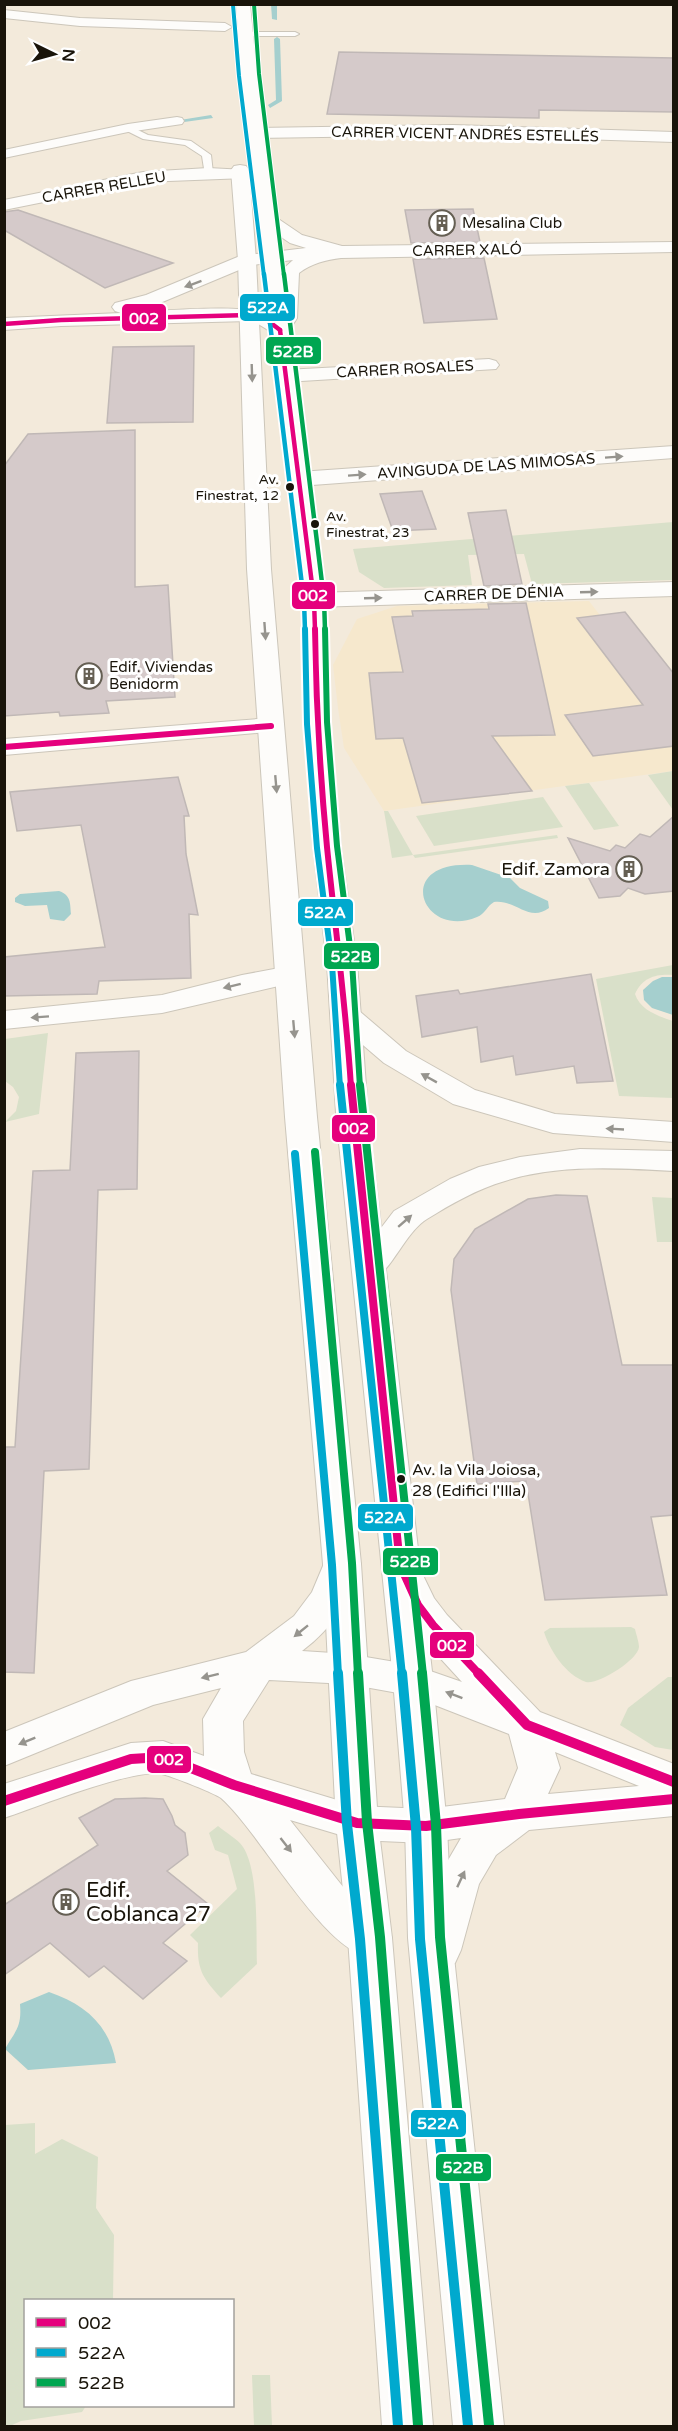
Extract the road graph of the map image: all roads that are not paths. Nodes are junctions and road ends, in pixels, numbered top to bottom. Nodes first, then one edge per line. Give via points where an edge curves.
1 (243, 4) edge
2 (224, 6) edge
3 (4, 14) edge
4 (159, 26) junction
5 (225, 27) junction
6 (246, 34) junction
7 (295, 34) dead end
8 (177, 121) dead end
9 (128, 128) junction
10 (256, 133) junction
11 (674, 137) edge
12 (4, 154) edge
13 (208, 173) junction
14 (240, 174) junction
15 (4, 205) edge
16 (268, 220) junction
17 (674, 247) edge
18 (340, 252) junction
19 (246, 253) junction
20 (271, 256) junction
21 (315, 257) junction
22 (276, 298) junction
23 (249, 315) junction
24 (61, 320) junction
25 (4, 324) edge
26 (280, 330) junction
27 (489, 365) dead end
28 (285, 376) junction
29 (674, 452) edge
30 (299, 480) junction
31 (674, 589) edge
32 (314, 600) junction
33 (317, 700) junction
34 (281, 725) junction
35 (318, 742) junction
36 (4, 747) edge
37 (290, 975) junction
38 (347, 1016) junction
39 (4, 1020) edge
40 (674, 1132) edge
41 (674, 1161) edge
42 (369, 1266) junction
43 (342, 1564) junction
44 (400, 1565) junction
45 (258, 1664) junction
46 (348, 1668) junction
47 (413, 1680) junction
48 (527, 1725) junction
49 (4, 1750) edge
50 (674, 1782) edge
51 (234, 1785) junction
52 (674, 1799) edge
53 (4, 1801) edge
54 (519, 1814) junction
55 (357, 1823) junction
56 (426, 1826) junction
57 (370, 1938) junction
58 (433, 1975) junction
59 (408, 2427) edge
60 (479, 2427) edge

1 - 6 main road
2 - 4 main road via 204,16
2 - 5 main road
3 - 4 main road
4 - 5 main road
5 - 14 main road
6 - 7 lane
6 - 10 main road
8 - 9 street
9 - 12 street
9 - 13 lane via 146,137 188,142 206,154
10 - 11 main road, CARRER VICENT ANDRÉS ESTELLÉS via 453,130
10 - 16 main road
13 - 14 main road, CARRER RELLEU
13 - 15 main road, CARRER RELLEU via 143,177
14 - 19 main road
16 - 18 main road, CARRER XALÓ via 296,239
16 - 20 main road
17 - 18 main road, CARRER XALÓ
18 - 20 main road
18 - 21 main road
19 - 20 main road
19 - 23 main road
19 -> 24 main road via 203,280 153,299
20 - 21 main road
20 - 22 main road
21 - 26 main road via 290,271 288,318
22 - 23 main road via 259,313
22 - 26 main road
23 - 24 main road
23 - 26 main road via 263,317
23 -> 34 main road via 260,573
24 - 25 main road
26 - 28 main road
27 - 28 main road, CARRER ROSALES
28 - 30 main road
30 -> 29 main road, AVINGUDA DE LAS MIMOSAS
30 - 32 main road
32 -> 31 main road, CARRER DE DÉNIA
32 - 33 main road
33 - 34 main road via 304,716
33 - 35 main road
34 - 35 main road via 310,732
34 - 36 main road
34 -> 37 main road via 282,847
35 - 38 main road
37 -> 39 main road via 162,1004
37 -> 43 main road
40 -> 38 main road via 553,1123 464,1097 395,1057
38 - 42 main road via 352,1113
42 -> 41 main road via 403,1220 448,1192 482,1178 525,1165 569,1158
42 - 44 main road
43 -> 45 main road via 329,1597 308,1626
43 - 46 main road
44 - 47 main road
44 - 48 main road via 418,1605 433,1626
45 - 46 main road
45 -> 49 main road via 145,1692
45 - 51 main road via 223,1719 223,1752
46 - 47 main road
46 - 55 main road
48 -> 47 main road
47 - 56 main road
48 - 50 main road
48 - 54 main road via 539,1768
51 - 53 main road via 163,1757 131,1759
51 - 55 main road
51 -> 57 main road via 344,1920
52 - 54 main road
54 - 56 main road
58 -> 54 main road via 459,1881 481,1843
55 - 56 main road
55 - 57 main road
56 - 58 main road
57 - 59 main road
58 - 60 main road

